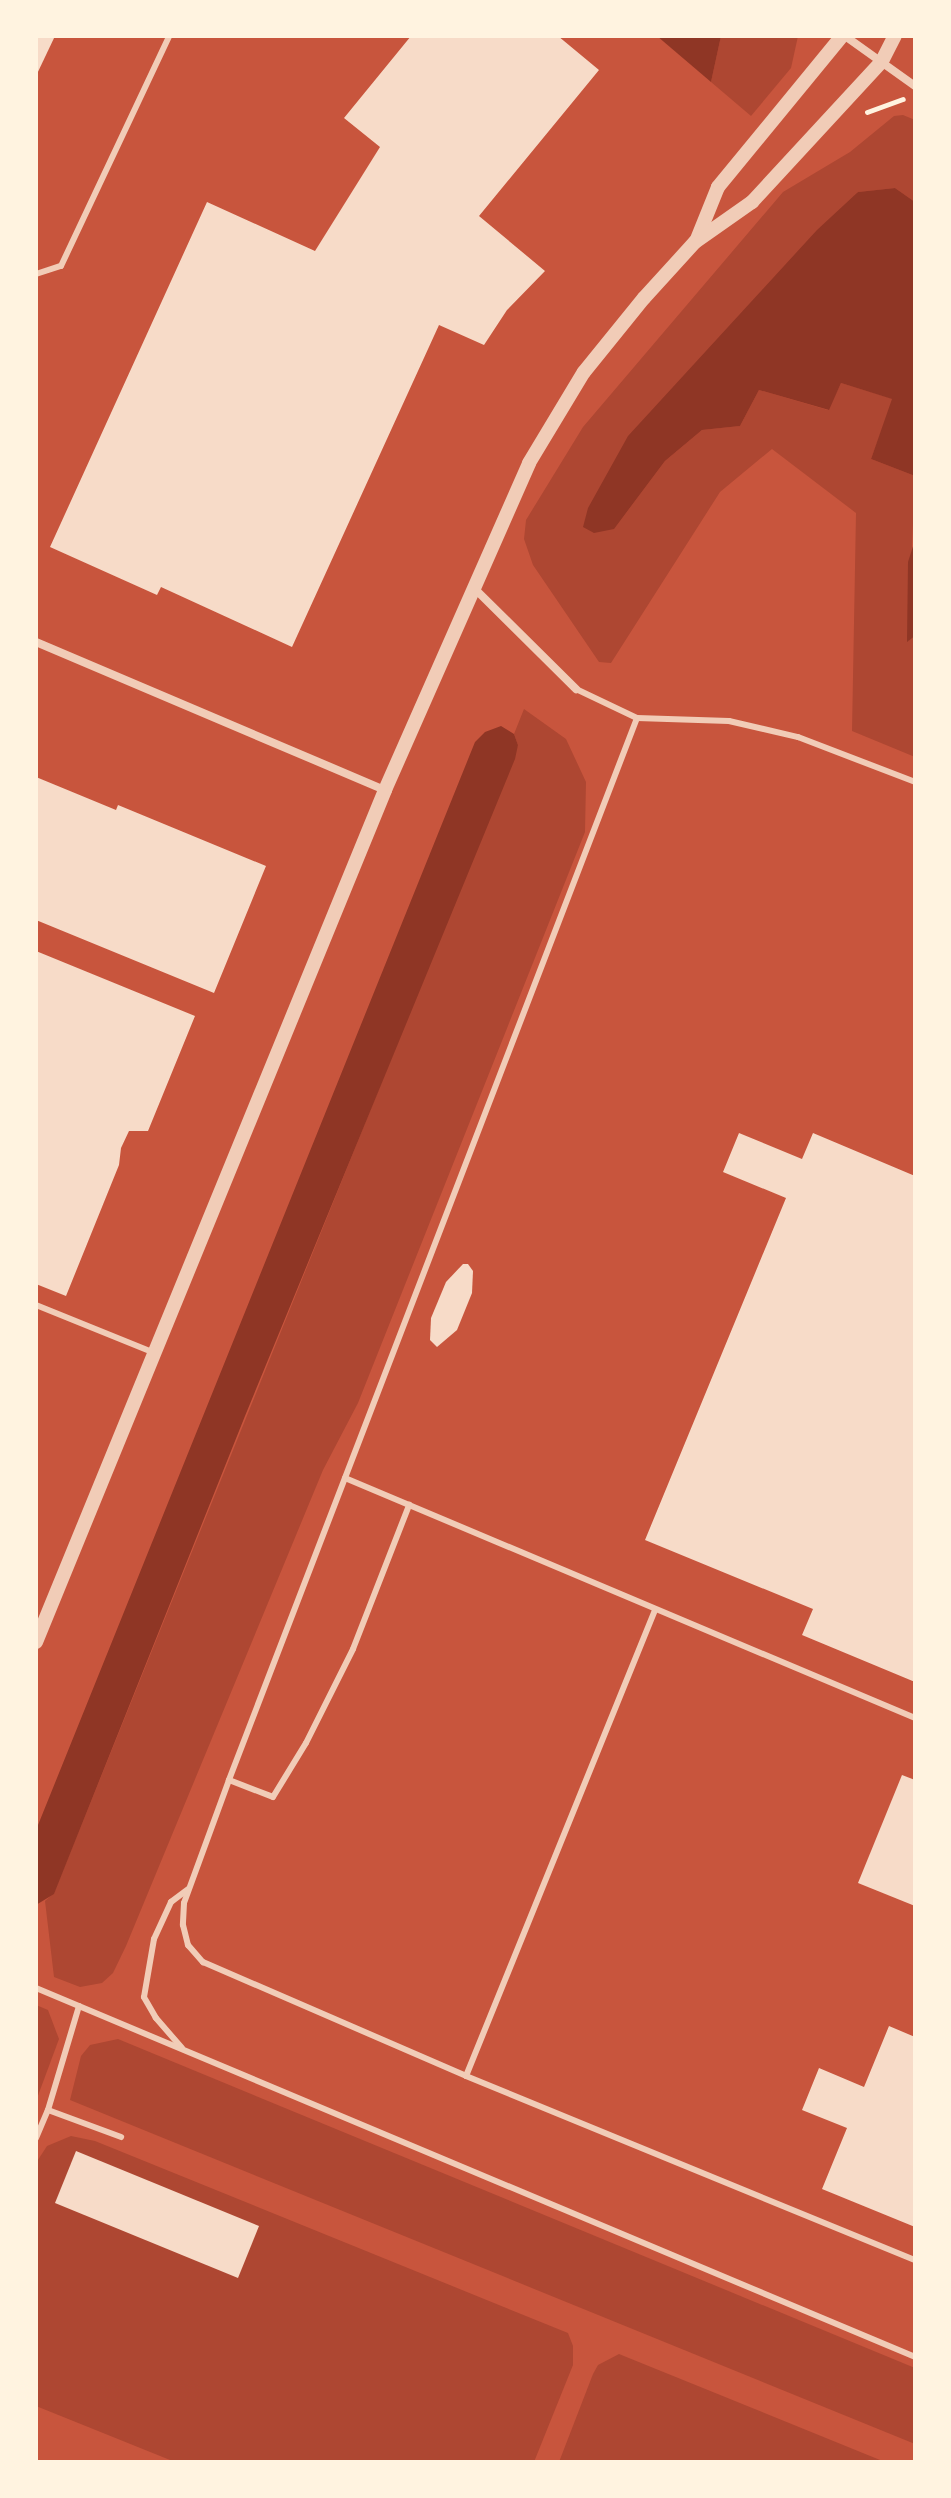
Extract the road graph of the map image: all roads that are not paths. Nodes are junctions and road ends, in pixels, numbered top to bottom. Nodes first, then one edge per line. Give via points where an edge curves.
1 (169, 36) edge
2 (843, 36) edge
3 (895, 36) edge
4 (882, 61) junction
5 (915, 86) edge
6 (695, 242) junction
7 (36, 274) edge
8 (472, 587) junction
9 (36, 642) edge
10 (576, 689) joint
11 (637, 718) junction
12 (915, 782) edge
13 (385, 790) junction
14 (36, 1305) edge
15 (155, 1353) junction
16 (345, 1478) junction
17 (409, 1505) junction
18 (655, 1610) junction
19 (36, 1642) edge
20 (915, 1718) edge
21 (229, 1780) junction
22 (190, 1887) junction
23 (36, 1988) edge
24 (79, 2006) junction
25 (185, 2051) junction
26 (466, 2076) junction
27 (48, 2110) junction
28 (121, 2137) dead end
29 (36, 2138) edge
30 (915, 2260) edge
31 (915, 2357) edge

1 - 7 lane via 61,266
2 - 4 street
2 - 6 street via 718,187
3 - 4 street
4 - 5 street
4 - 6 street via 752,202
6 - 8 street via 584,372 529,463
8 - 10 street
8 - 13 street
9 - 13 street
10 - 11 lane
11 - 12 lane via 743,724 798,737
11 - 16 lane
13 - 15 street
14 - 15 lane
15 - 19 street
16 - 17 lane
16 - 21 lane
17 - 18 lane
17 - 21 lane via 353,1649 273,1797
18 - 20 lane
18 - 26 lane
21 - 22 lane
22 - 25 lane via 171,1902 154,1939 144,1997
22 - 26 lane via 183,1925 188,1945 203,1962
23 - 24 lane
24 - 25 lane
24 - 27 lane
25 - 31 lane
26 - 30 lane
27 - 28 lane
27 - 29 lane

